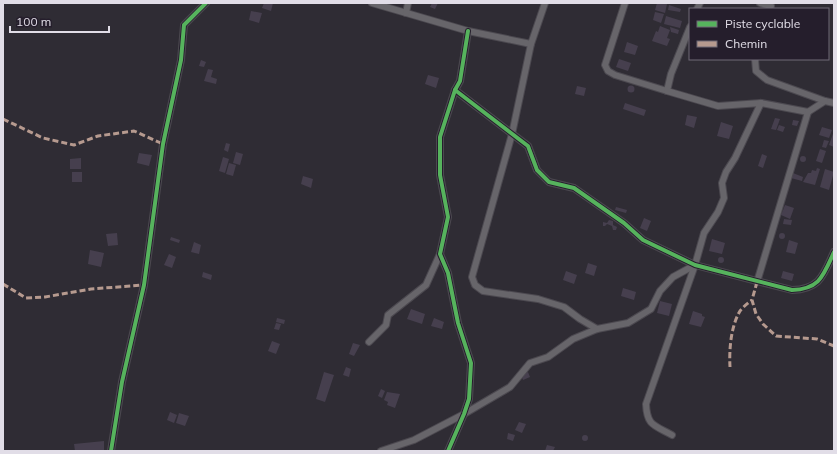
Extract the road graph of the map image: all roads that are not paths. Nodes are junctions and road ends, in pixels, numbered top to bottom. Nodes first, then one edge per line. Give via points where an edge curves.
1 (206, 3) edge
2 (372, 3) edge
3 (408, 3) edge
4 (545, 3) edge
5 (625, 3) edge
6 (760, 3) edge
7 (771, 6) edge
8 (406, 13) junction
9 (689, 28) edge
10 (468, 31) junction
11 (531, 44) junction
12 (755, 60) edge
13 (455, 90) junction
14 (667, 91) junction
15 (825, 101) junction
16 (761, 103) junction
17 (834, 103) edge
18 (808, 112) junction
19 (512, 134) junction
20 (834, 252) edge
21 (440, 254) junction
22 (695, 266) junction
23 (757, 282) junction
24 (597, 329) junction
25 (369, 342) dead end
26 (464, 414) junction
27 (672, 435) dead end
28 (111, 451) edge
29 (381, 451) edge
30 (448, 451) edge

1 - 28 street via 184,25 180,60 163,144 144,285 122,382
2 - 8 street
3 - 8 street
4 - 11 street
5 - 14 street via 605,65 608,71 616,75
6 - 7 street
8 - 10 street
9 - 14 street via 670,74
10 - 11 street
10 - 13 street via 460,81
11 - 19 street
12 - 15 street via 756,71 767,80
13 - 19 street
13 - 21 street via 440,137 440,174 448,217
14 - 16 street via 718,106
15 - 17 street
15 - 18 street
16 - 18 street
16 - 22 street via 726,172 722,183 724,198 704,233
18 - 23 street
19 - 22 street via 528,146 537,170 549,182 574,188 624,223 642,240
19 - 24 street via 472,277 474,285 483,291 538,299 564,306
20 - 23 street via 823,276 817,284 806,290 792,290
21 - 25 street via 426,285 388,315 386,325
21 - 26 street via 448,273 458,323 471,363 469,399
22 - 23 street
22 - 24 street via 673,277 660,291 652,309 628,323
22 - 27 street via 646,404 647,418 652,424
24 - 26 street via 573,339 548,357 530,363 510,387
26 - 29 street via 414,440
26 - 30 street

